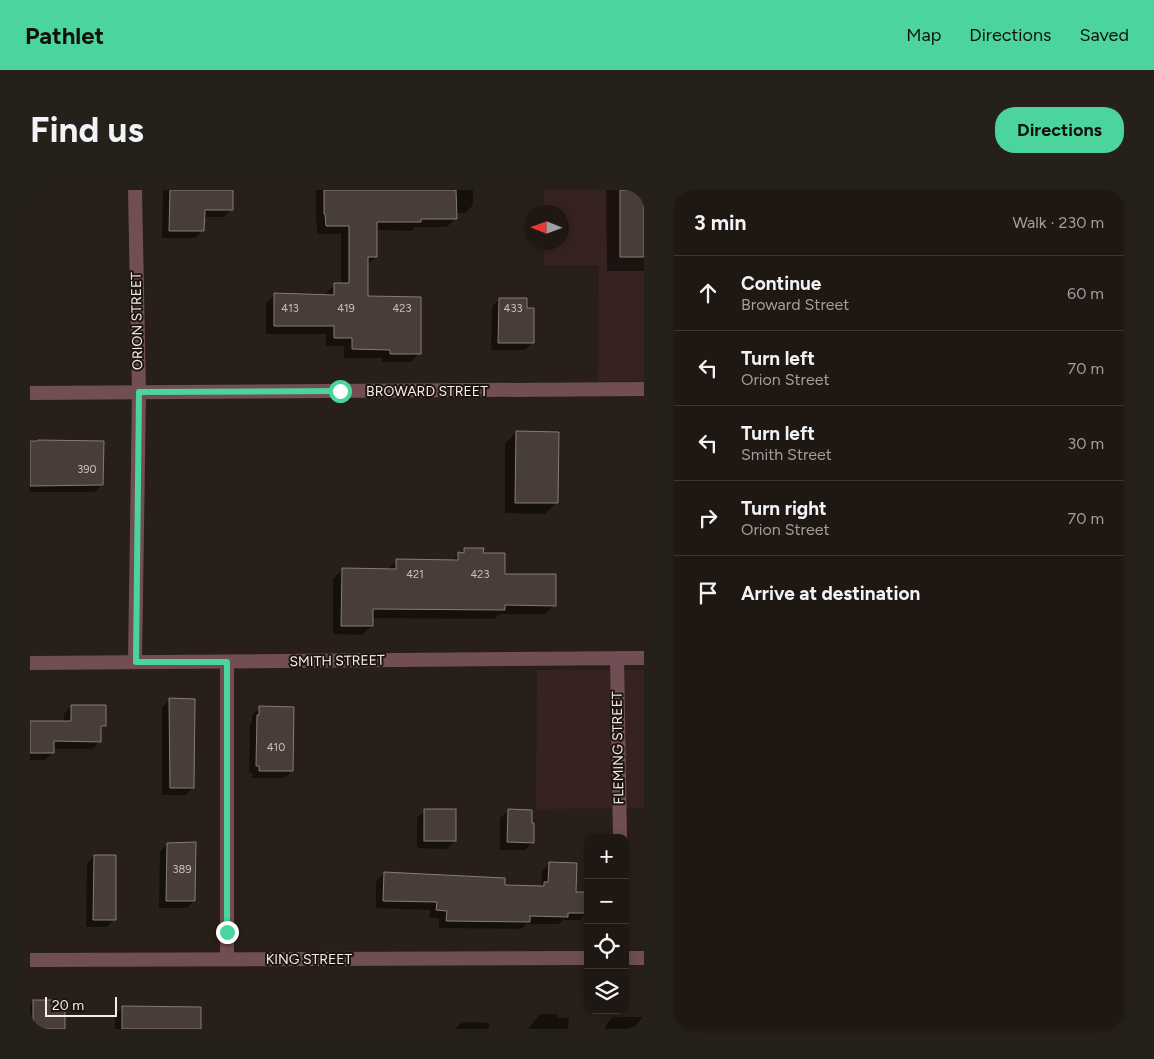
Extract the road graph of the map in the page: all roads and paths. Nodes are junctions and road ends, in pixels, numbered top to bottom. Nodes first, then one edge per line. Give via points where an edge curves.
1 (135, 190) edge
2 (644, 389) edge
3 (139, 392) junction
4 (30, 393) edge
5 (617, 658) junction
6 (644, 658) edge
7 (136, 662) junction
8 (227, 662) junction
9 (30, 663) edge
10 (620, 834) edge
11 (584, 958) edge
12 (629, 958) edge
13 (644, 958) edge
14 (227, 959) junction
15 (30, 960) edge

1 - 3 street, ORION STREET
2 - 3 street, BROWARD STREET
3 - 4 street, BROWARD STREET
3 - 7 street, ORION STREET
5 - 6 street, SMITH STREET
5 - 8 street, SMITH STREET
5 - 10 street, FLEMING STREET
7 - 8 street, SMITH STREET
7 - 9 street, SMITH STREET
8 - 14 street
11 - 14 street, KING STREET
12 - 13 street
14 - 15 street, KING STREET

